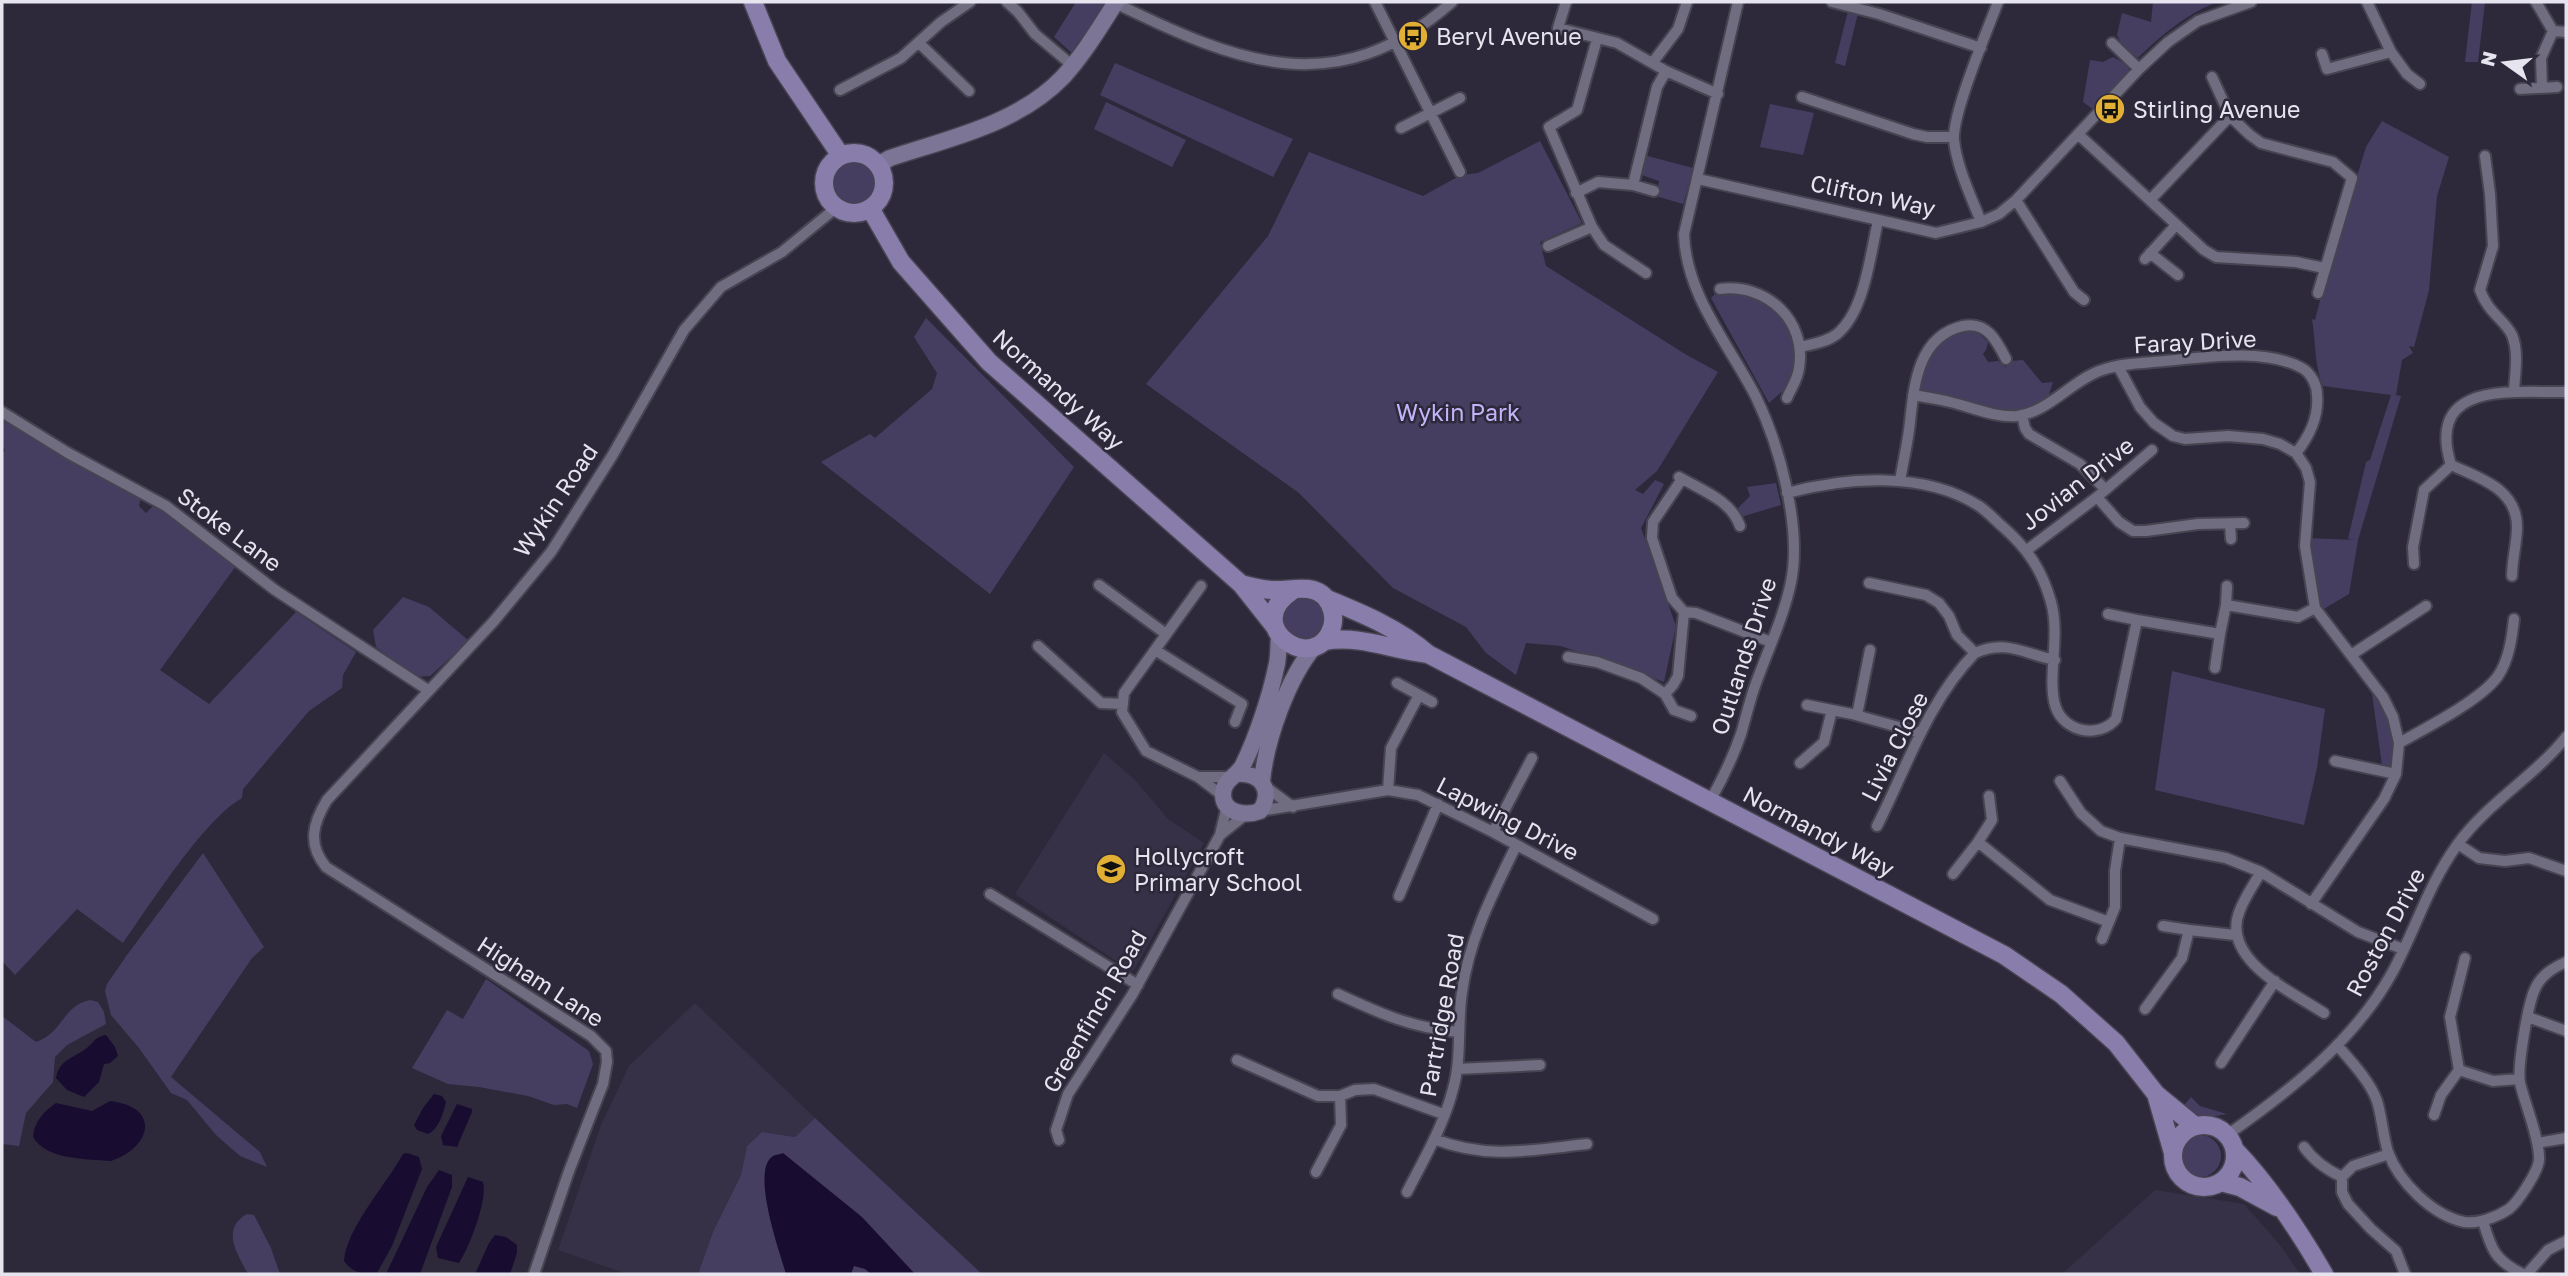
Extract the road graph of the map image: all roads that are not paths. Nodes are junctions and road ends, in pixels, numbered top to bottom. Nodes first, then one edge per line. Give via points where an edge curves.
1 (753, 2) edge
2 (970, 2) edge
3 (1007, 2) edge
4 (1116, 2) edge
5 (1375, 2) edge
6 (1452, 2) edge
7 (1566, 2) edge
8 (1687, 2) edge
9 (1738, 2) edge
10 (1832, 2) edge
11 (1884, 2) edge
12 (1998, 2) edge
13 (2251, 2) edge
14 (2367, 2) edge
15 (2536, 2) edge
16 (1879, 14) junction
17 (2553, 31) junction
18 (2566, 32) edge
19 (1597, 39) junction
20 (1395, 40) junction
21 (919, 43) junction
22 (2112, 43) dead end
23 (1981, 48) junction
24 (2391, 52) junction
25 (2322, 54) dead end
26 (1653, 62) junction
27 (1073, 66) junction
28 (2139, 69) junction
29 (1666, 71) junction
30 (2211, 76) dead end
31 (2420, 84) dead end
32 (2557, 87) dead end
33 (2542, 88) junction
34 (2520, 89) dead end
35 (840, 90) dead end
36 (969, 91) dead end
37 (1718, 94) junction
38 (1802, 97) dead end
39 (1460, 98) dead end
40 (1430, 113) junction
41 (2230, 116) junction
42 (1401, 128) dead end
43 (2079, 135) junction
44 (1954, 137) junction
45 (841, 156) junction
46 (2485, 156) dead end
47 (878, 165) junction
48 (1460, 172) dead end
49 (1698, 179) junction
50 (1633, 185) junction
51 (1654, 191) dead end
52 (1576, 193) junction
53 (2151, 199) junction
54 (2016, 201) junction
55 (837, 207) junction
56 (870, 208) junction
57 (1878, 220) junction
58 (1981, 222) junction
59 (2176, 225) junction
60 (1592, 227) junction
61 (1548, 246) dead end
62 (2324, 268) junction
63 (1646, 273) dead end
64 (2178, 275) dead end
65 (1720, 289) dead end
66 (2318, 293) dead end
67 (2084, 300) dead end
68 (1801, 347) junction
69 (2006, 359) dead end
70 (2119, 366) junction
71 (2514, 391) junction
72 (2566, 392) edge
73 (1913, 395) junction
74 (1787, 398) dead end
75 (2, 412) edge
76 (2022, 415) junction
77 (2152, 450) dead end
78 (2296, 453) junction
79 (2451, 465) junction
80 (1900, 481) junction
81 (1787, 493) junction
82 (2101, 493) junction
83 (2244, 523) dead end
84 (2230, 524) junction
85 (1740, 526) dead end
86 (2231, 539) dead end
87 (2027, 550) junction
88 (2413, 564) dead end
89 (2512, 576) dead end
90 (1869, 583) dead end
91 (1241, 584) junction
92 (1099, 585) dead end
93 (1201, 586) dead end
94 (2227, 586) dead end
95 (1292, 591) junction
96 (1327, 599) junction
97 (2226, 605) junction
98 (2426, 606) dead end
99 (2315, 608) junction
100 (1684, 612) junction
101 (2108, 614) dead end
102 (2515, 618) dead end
103 (2137, 620) junction
104 (1277, 632) junction
105 (1166, 634) junction
106 (2220, 634) junction
107 (1771, 642) junction
108 (1320, 643) junction
109 (1038, 646) dead end
110 (1155, 650) junction
111 (1870, 650) dead end
112 (1975, 653) junction
113 (1428, 654) junction
114 (2351, 655) junction
115 (1568, 657) dead end
116 (2055, 660) junction
117 (2215, 668) dead end
118 (1397, 683) dead end
119 (428, 691) junction
120 (1665, 694) junction
121 (1419, 695) junction
122 (1432, 702) dead end
123 (1123, 704) junction
124 (1807, 705) dead end
125 (1832, 710) junction
126 (1857, 715) junction
127 (1691, 716) dead end
128 (1235, 722) dead end
129 (1920, 733) junction
130 (2566, 740) edge
131 (2399, 743) junction
132 (1532, 758) dead end
133 (2334, 761) dead end
134 (1800, 763) dead end
135 (1234, 775) junction
136 (2396, 775) junction
137 (1198, 777) junction
138 (2060, 781) dead end
139 (1264, 784) junction
140 (1388, 790) junction
141 (1989, 796) dead end
142 (1225, 801) junction
143 (1710, 801) junction
144 (1438, 804) junction
145 (1293, 807) junction
146 (1253, 813) junction
147 (1877, 826) dead end
148 (314, 828) joint
149 (1493, 832) junction
150 (1220, 835) junction
151 (2120, 838) junction
152 (1978, 842) junction
153 (2458, 844) junction
154 (1516, 846) junction
155 (2566, 871) edge
156 (2261, 872) junction
157 (1953, 874) dead end
158 (990, 894) dead end
159 (1399, 896) dead end
160 (2311, 904) junction
161 (1653, 919) dead end
162 (2109, 922) junction
163 (2163, 926) dead end
164 (2189, 930) junction
165 (2235, 934) junction
166 (2102, 939) dead end
167 (2403, 949) junction
168 (2465, 958) dead end
169 (2566, 962) edge
170 (2276, 981) junction
171 (1138, 985) junction
172 (1338, 994) dead end
173 (2145, 1009) dead end
174 (2324, 1013) dead end
175 (2528, 1017) junction
176 (2566, 1031) edge
177 (1458, 1032) junction
178 (2337, 1045) junction
179 (1237, 1060) dead end
180 (2221, 1063) dead end
181 (1539, 1065) dead end
182 (1457, 1069) junction
183 (2459, 1070) junction
184 (2519, 1079) junction
185 (2156, 1094) junction
186 (1340, 1096) junction
187 (1443, 1114) junction
188 (2434, 1115) dead end
189 (2195, 1126) junction
190 (2566, 1138) edge
191 (1434, 1139) junction
192 (1059, 1140) dead end
193 (2231, 1143) junction
194 (2537, 1143) junction
195 (1587, 1144) dead end
196 (2304, 1147) dead end
197 (2173, 1153) junction
198 (2389, 1154) junction
199 (1317, 1172) dead end
200 (2342, 1177) junction
201 (2221, 1182) junction
202 (1407, 1192) dead end
203 (2280, 1209) junction
204 (2483, 1221) junction
205 (2566, 1241) edge
206 (534, 1274) edge
207 (2324, 1274) edge
208 (2404, 1274) edge
209 (2525, 1274) edge

1 - 45 main road via 777,61
2 - 21 street
3 - 27 street
4 - 20 street via 1218,49 1282,64 1346,60
4 - 27 street
5 - 20 street
6 - 20 street
7 - 19 street via 1558,28
8 - 26 street via 1678,29
9 - 37 street, Outlands Drive
10 - 16 street
11 - 16 street
12 - 23 street
13 - 28 street, Clifton Way via 2198,21
14 - 24 street
15 - 17 street
16 - 23 street
17 - 18 street
17 - 33 street via 2541,58
19 - 26 street via 1616,43
19 - 52 street via 1577,110 1549,127
20 - 40 street
21 - 35 street via 901,58
21 - 36 street
22 - 28 street
23 - 44 street
24 - 25 street via 2327,69
24 - 31 street
26 - 29 street
27 - 47 street via 1034,102 1008,118
28 - 43 street, Clifton Way
29 - 37 street
29 - 50 street via 1657,87
30 - 41 street
32 - 33 street
33 - 34 street
37 - 49 street, Outlands Drive
38 - 44 street via 1913,134
39 - 40 street
40 - 42 street
40 - 48 street
41 - 53 street
41 - 62 street via 2260,143 2333,162 2353,178
43 - 53 street
43 - 54 street, Clifton Way
44 - 58 street
45 - 47 main road via 861,154
45 - 55 main road via 828,168 824,185
46 - 71 street via 2493,246 2480,290 2490,312 2511,334 2517,354
47 - 56 main road via 884,183
49 - 57 street, Clifton Way
49 - 81 street, Outlands Drive via 1684,234 1693,285 1756,398
50 - 51 street
50 - 52 street via 1598,182
52 - 60 street
53 - 59 street
54 - 58 street, Clifton Way
54 - 67 street via 2074,292
55 - 56 main road via 854,213
55 - 119 street, Wykin Road via 782,252 721,287 684,330 551,552
56 - 91 main road, Normandy Way via 901,262 989,362
57 - 58 street, Clifton Way via 1936,233
57 - 68 street via 1857,307 1847,324 1835,335
59 - 62 street via 2216,257
59 - 64 street via 2147,256
60 - 61 street
60 - 63 street via 1604,245
62 - 66 street
65 - 68 street via 1742,289 1774,302 1786,314
68 - 74 street via 1798,377
69 - 73 street via 1991,332 1969,325 1948,331 1926,351
70 - 76 street via 2092,375
70 - 78 street via 2140,407 2173,436 2263,439
70 - 78 street, Faray Drive via 2221,356 2266,358 2304,369 2316,385 2318,398 2308,438
71 - 72 street
71 - 79 street via 2467,401 2454,411 2445,446
73 - 76 street via 2008,416
73 - 80 street
75 - 119 street, Stoke Lane via 166,506 275,590
76 - 82 street via 2029,434 2080,464
77 - 82 street, Jovian Drive
78 - 99 street via 2310,482 2305,547
79 - 88 street via 2424,490
79 - 89 street via 2507,496 2517,527
80 - 81 street via 1861,480
80 - 87 street via 1945,491 1979,506
81 - 107 street, Outlands Drive via 1794,565
82 - 84 street via 2130,530
82 - 87 street, Jovian Drive
83 - 84 street
84 - 86 street
85 - 100 street via 1725,504 1679,477 1651,529 1672,598
87 - 116 street via 2052,603
90 - 112 street via 1926,595 1939,603
91 - 95 main road
91 - 104 main road, Normandy Way
92 - 105 street
93 - 105 street
94 - 97 street
95 - 96 main road via 1311,589
95 - 104 main road via 1276,606
96 - 108 main road via 1334,620
96 - 113 main road, Normandy Way via 1414,642
97 - 99 street via 2298,617
97 - 106 street
98 - 114 street
99 - 114 street
100 - 107 street via 1696,612
100 - 120 street via 1678,676
101 - 103 street
102 - 131 street via 2511,645 2498,676 2480,694
103 - 106 street
103 - 116 street via 2116,719 2110,726 2083,731 2067,725 2053,696
104 - 108 main road via 1296,647
104 - 135 street via 1277,665 1271,687 1245,760
105 - 110 street
106 - 117 street
107 - 143 street, Outlands Drive via 1740,736
108 - 113 main road, Normandy Way via 1357,639
108 - 139 street via 1299,667 1290,687 1269,747
109 - 123 street via 1101,703
110 - 123 street via 1124,693
110 - 128 street via 1242,704
111 - 126 street
112 - 116 street via 1989,646 2006,646
112 - 129 street, Livia Close via 1961,667
113 - 143 main road, Normandy Way
114 - 131 street via 2383,696
115 - 120 street via 1641,677
118 - 121 street
119 - 148 street, Wykin Road via 327,800
120 - 127 street via 1674,710
121 - 122 street
121 - 140 street via 1391,748
123 - 137 street via 1122,712 1146,751
124 - 125 street
125 - 126 street
125 - 134 street via 1824,742
126 - 129 street
129 - 147 street, Livia Close
130 - 153 street, Roston Drive via 2490,808
131 - 136 street
132 - 149 street
133 - 136 street
135 - 137 street
135 - 139 street via 1251,775
135 - 142 street via 1224,785
136 - 160 street
137 - 142 street
138 - 151 street via 2081,813 2101,831
139 - 145 street
139 - 146 street via 1266,799
140 - 144 street, Lapwing Drive
140 - 145 street, Lapwing Drive
141 - 152 street via 1992,820
142 - 146 street
142 - 150 street, Greenfinch Road
143 - 185 main road, Normandy Way via 2004,955 2061,994 2116,1043
144 - 149 street, Lapwing Drive
144 - 159 street
145 - 146 street, Lapwing Drive
146 - 150 street, Greenfinch Road
148 - 206 street, Higham Lane via 317,856 326,867 590,1036 606,1051 603,1084
149 - 154 street, Lapwing Drive
150 - 171 street, Greenfinch Road
151 - 156 street via 2226,858
151 - 162 street via 2115,907
152 - 157 street
152 - 162 street via 2050,900
153 - 155 street via 2479,859 2529,858
153 - 167 street, Roston Drive via 2428,891
154 - 161 street, Lapwing Drive
154 - 177 street, Partridge Road via 1468,958
156 - 160 street
156 - 165 street via 2239,911
158 - 171 street
160 - 167 street via 2358,932
162 - 166 street
163 - 164 street
164 - 165 street
164 - 173 street via 2182,958
165 - 170 street via 2248,959
167 - 178 street, Roston Drive via 2372,1007
168 - 183 street via 2450,1017
169 - 175 street via 2549,970 2535,989
170 - 174 street
170 - 180 street
171 - 192 street, Greenfinch Road via 1068,1094 1056,1130
172 - 177 street via 1389,1018
175 - 176 street
175 - 184 street
177 - 182 street, Partridge Road
178 - 193 street, Roston Drive
178 - 198 street via 2376,1099
179 - 186 street via 1318,1096
181 - 182 street
182 - 187 street, Partridge Road
183 - 184 street via 2493,1081
183 - 188 street via 2441,1095
184 - 194 street
185 - 189 main road, Normandy Way
185 - 197 main road, Normandy Way
186 - 187 street via 1374,1089
186 - 199 street via 1341,1125
187 - 191 street, Partridge Road
189 - 193 main road via 2213,1125
189 - 197 main road via 2180,1136
190 - 194 street
191 - 195 street via 1484,1153
191 - 202 street, Partridge Road
193 - 201 main road via 2233,1168
193 - 203 main road
194 - 204 street via 2539,1161 2532,1178 2510,1208
196 - 200 street
197 - 201 main road via 2177,1171 2191,1184
198 - 200 street via 2353,1166
198 - 204 street via 2413,1192 2436,1209 2464,1222
200 - 208 street via 2348,1204 2396,1251
201 - 203 main road
203 - 207 main road
204 - 209 street via 2492,1251 2508,1267
205 - 209 street via 2548,1250

